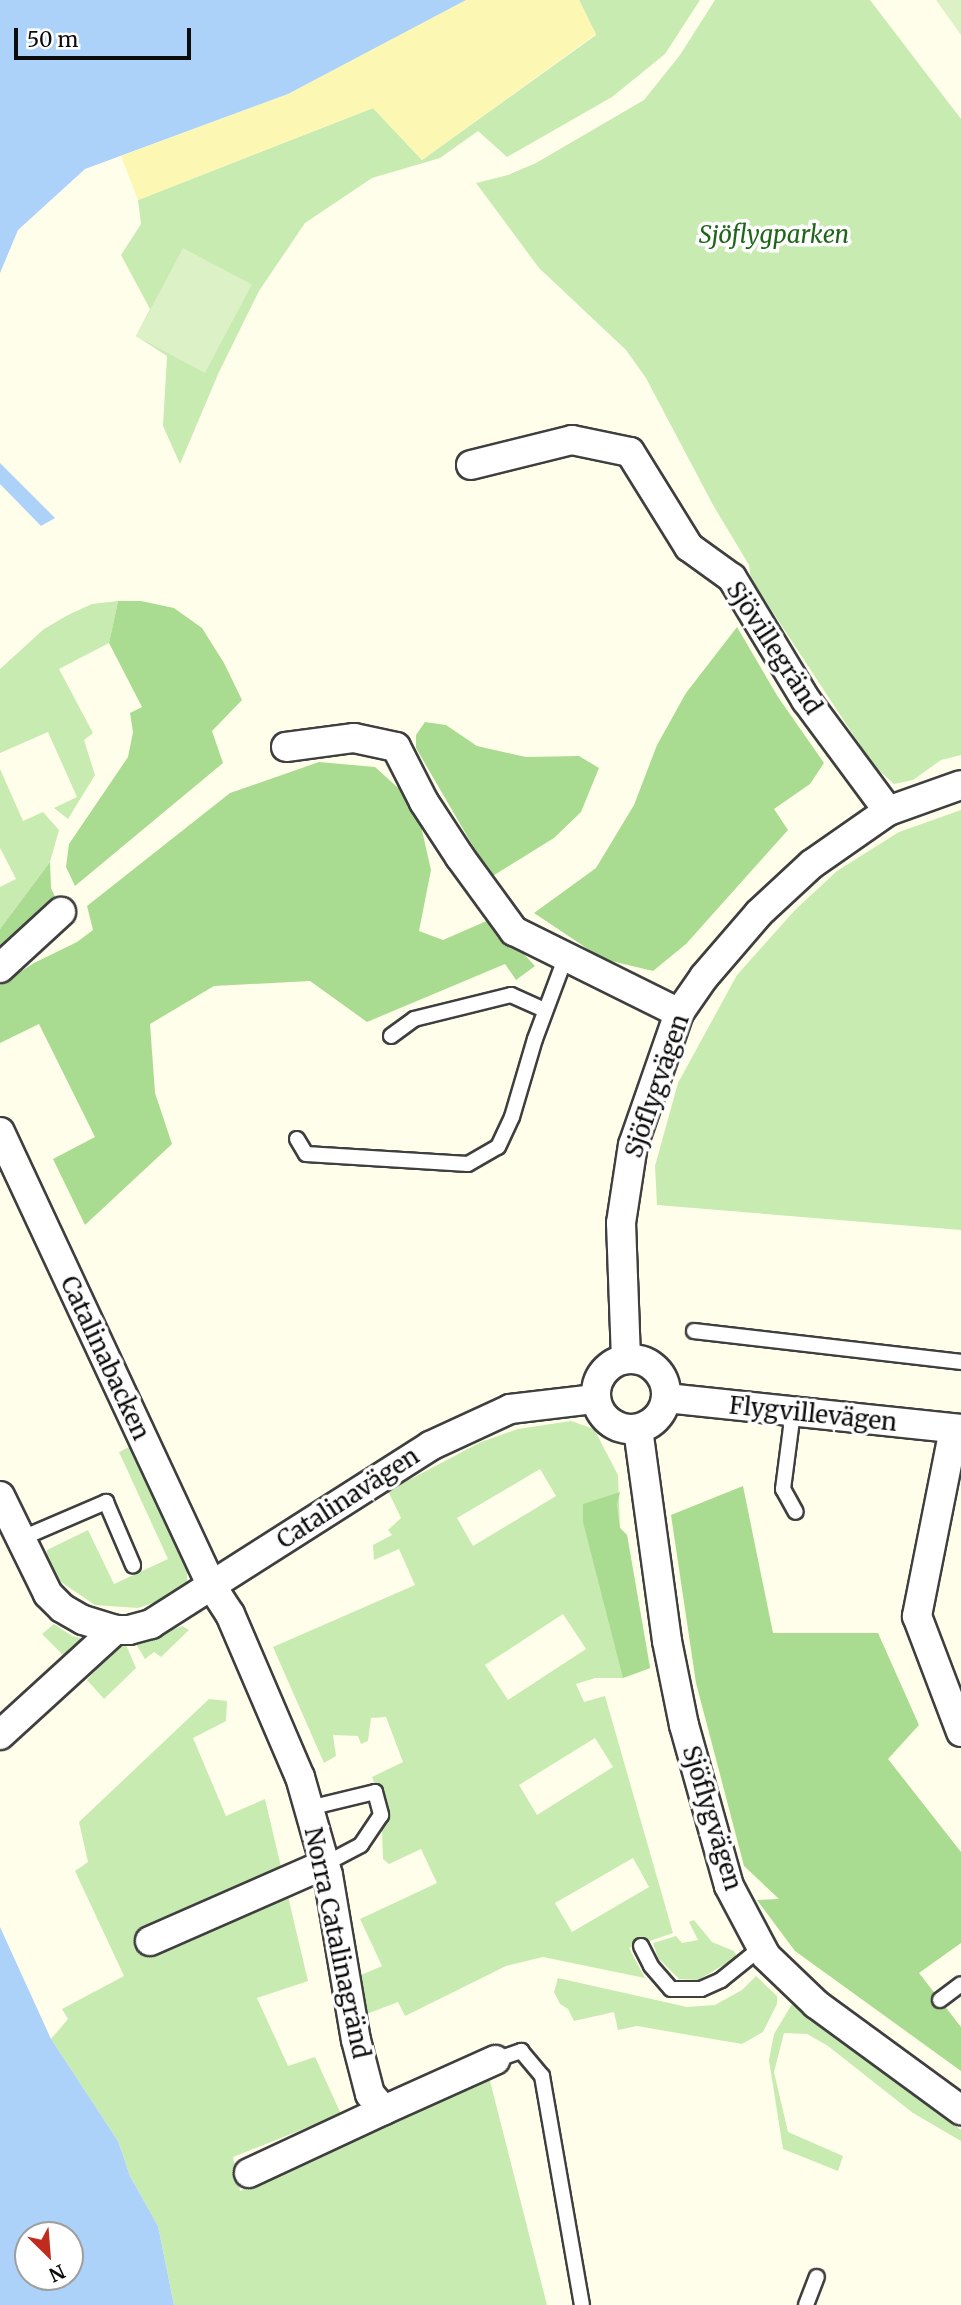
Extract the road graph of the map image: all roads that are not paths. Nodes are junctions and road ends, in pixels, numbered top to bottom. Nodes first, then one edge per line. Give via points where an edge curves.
1 (471, 465) dead end
2 (286, 747) dead end
3 (961, 785) edge
4 (888, 811) junction
5 (61, 912) dead end
6 (566, 956) junction
7 (0, 968) edge
8 (545, 1010) junction
9 (679, 1013) junction
10 (391, 1035) dead end
11 (0, 1132) edge
12 (297, 1139) dead end
13 (694, 1331) dead end
14 (626, 1359) junction
15 (961, 1362) edge
16 (666, 1398) junction
17 (595, 1399) junction
18 (793, 1412) junction
19 (638, 1429) junction
20 (957, 1429) edge
21 (0, 1496) edge
22 (796, 1511) dead end
23 (20, 1539) junction
24 (133, 1564) dead end
25 (211, 1585) junction
26 (115, 1630) junction
27 (961, 1732) edge
28 (0, 1735) edge
29 (309, 1808) junction
30 (324, 1864) junction
31 (150, 1941) dead end
32 (641, 1946) dead end
33 (762, 1947) junction
34 (961, 1984) edge
35 (940, 2000) dead end
36 (495, 2060) joint
37 (384, 2109) junction
38 (961, 2110) edge
39 (249, 2173) dead end
40 (817, 2277) dead end
41 (582, 2305) edge
42 (806, 2305) edge

1 - 4 street, Sjövillegränd via 572,440 631,452 689,547 732,578 806,700
2 - 6 street via 354,738 396,747 425,802 513,931
3 - 4 street, Sjöflygvägen
4 - 9 street, Sjöflygvägen via 812,864 759,913
5 - 7 street
6 - 8 lane
6 - 9 street
8 - 10 lane via 511,995 414,1018
8 - 12 lane via 512,1118 498,1147 468,1164 306,1154
9 - 14 street, Sjöflygvägen via 633,1144 621,1223
11 - 25 street, Catalinabacken
13 - 15 lane
14 - 16 street via 655,1368
14 - 17 street via 600,1376
16 - 18 street, Flygvillevägen
16 - 19 street via 657,1418
17 - 19 street via 606,1420 628,1430
17 - 25 street, Catalinavägen via 510,1409 429,1446
18 - 20 street, Flygvillevägen
18 - 22 lane via 783,1489
19 - 33 street, Sjöflygvägen via 667,1641 684,1725 729,1886
20 - 27 street via 917,1616
21 - 23 street
23 - 24 lane via 106,1502
23 - 26 street via 48,1594 62,1608
25 - 26 street, Catalinavägen via 151,1624
25 - 29 street, Norra Catalinagränd via 230,1614
26 - 28 street
29 - 30 street, Norra Catalinagränd
29 - 30 lane via 375,1792 381,1815 361,1845
30 - 31 street
30 - 37 street, Norra Catalinagränd via 356,2040 370,2094
32 - 33 lane via 671,1989 701,1989 721,1980
33 - 38 street, Sjöflygvägen via 816,2004
34 - 35 lane
36 - 37 street
36 - 41 lane via 521,2051 542,2076
37 - 39 street
40 - 42 lane

